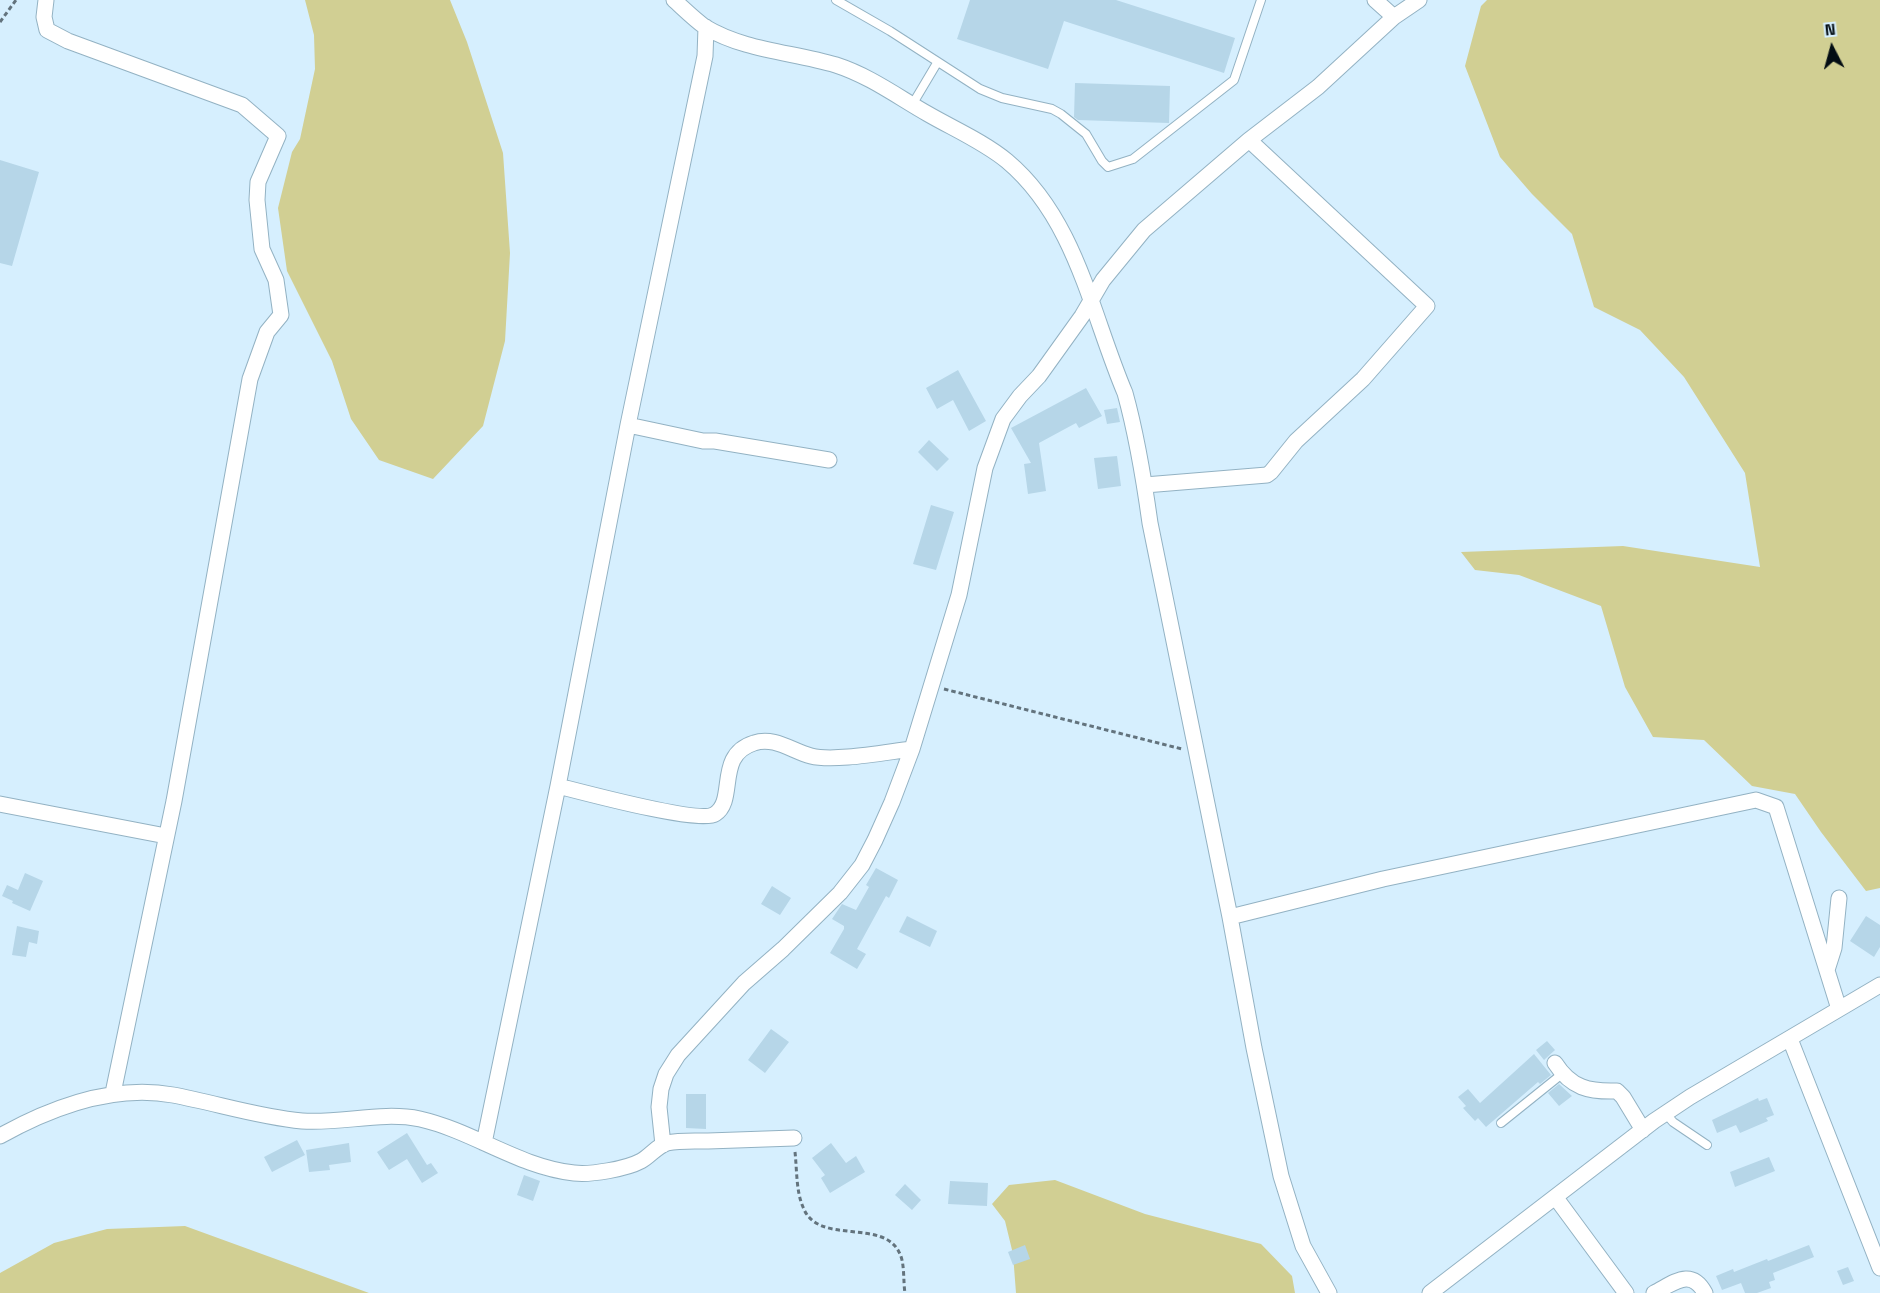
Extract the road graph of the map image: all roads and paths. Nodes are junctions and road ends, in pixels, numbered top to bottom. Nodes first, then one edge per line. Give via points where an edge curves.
1 (16, 0) edge
2 (46, 0) edge
3 (674, 0) edge
4 (836, 0) edge
5 (1261, 0) edge
6 (1375, 0) edge
7 (1419, 0) edge
8 (1394, 17) junction
9 (0, 22) edge
10 (706, 27) junction
11 (938, 63) junction
12 (912, 105) junction
13 (1249, 140) junction
14 (1091, 300) junction
15 (628, 425) junction
16 (829, 460) dead end
17 (1145, 485) junction
18 (930, 686) junction
19 (1196, 748) junction
20 (912, 749) junction
21 (558, 786) junction
22 (0, 804) edge
23 (166, 836) junction
24 (1839, 898) dead end
25 (1230, 917) junction
26 (1827, 970) junction
27 (1880, 985) edge
28 (1839, 1008) junction
29 (1790, 1039) junction
30 (1559, 1069) joint
31 (113, 1093) junction
32 (1666, 1114) junction
33 (1501, 1123) dead end
34 (1642, 1130) junction
35 (0, 1136) edge
36 (794, 1138) joint
37 (484, 1143) junction
38 (663, 1145) junction
39 (1707, 1145) dead end
40 (1556, 1198) junction
41 (1880, 1268) edge
42 (905, 1293) edge
43 (1329, 1293) edge
44 (1430, 1293) edge
45 (1626, 1293) edge
46 (1654, 1293) edge
47 (1705, 1293) edge

1 - 9 path
2 - 23 street via 47,30 242,105 278,136 258,182 257,200 262,249 276,280 282,315 267,332 250,379
3 - 10 street
4 - 11 lane
5 - 11 lane via 1234,80 1133,159 1112,167 1102,161 1086,134 1053,109 1002,98
6 - 8 street
7 - 8 street
8 - 13 street via 1318,87
10 - 12 street via 754,47 852,71
10 - 15 street via 705,56
11 - 12 lane
12 - 14 street via 1005,159 1037,190 1066,235
13 - 14 street via 1144,230
13 - 17 street via 1427,306 1363,379 1296,441 1267,475
14 - 17 street via 1125,393
14 - 18 street via 1064,342 1003,419 985,468 965,573
15 - 16 street
15 - 21 street
17 - 19 street
18 - 19 path via 1176,749
18 - 20 street
19 - 25 street
20 - 21 street via 812,756 771,741 752,743 737,752 719,810 705,817
20 - 38 street via 875,840 847,885 744,983 678,1054 660,1096
21 - 37 street
22 - 23 street
23 - 31 street
24 - 26 street via 1834,948
25 - 26 street via 1383,879 1756,800 1776,807
25 - 43 street via 1281,1176 1303,1246
26 - 28 street
27 - 28 street
28 - 29 street
29 - 32 street
29 - 41 street
30 - 33 lane
30 - 34 street via 1579,1086 1594,1092 1617,1091
31 - 35 street via 67,1105
31 - 37 street via 167,1094 303,1121 418,1119
32 - 34 street
32 - 39 lane
34 - 40 street
36 - 38 street
36 - 42 path via 803,1208 812,1221 833,1230 858,1231 889,1241 900,1254
37 - 38 street via 533,1164 576,1173 629,1166
40 - 44 street
40 - 45 street
46 - 47 street via 1691,1278

